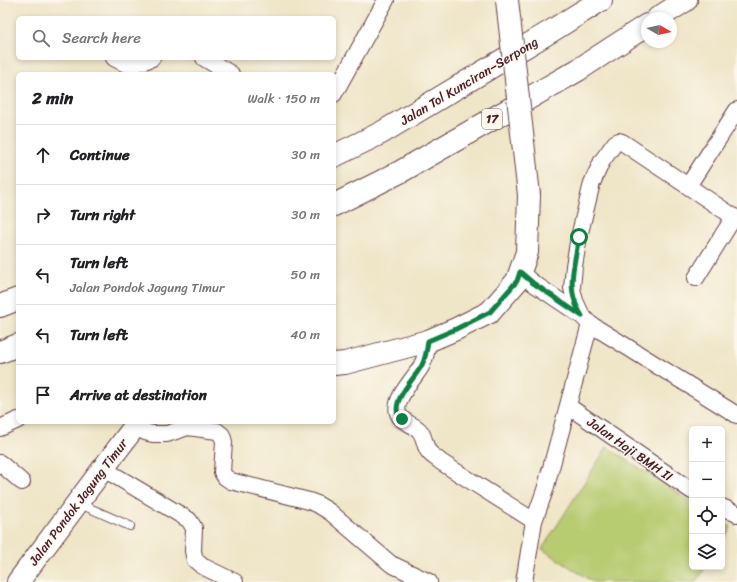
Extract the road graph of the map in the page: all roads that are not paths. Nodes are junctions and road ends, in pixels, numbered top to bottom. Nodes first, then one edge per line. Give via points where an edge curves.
1 (386, 0) edge
2 (507, 0) edge
3 (601, 0) edge
4 (686, 0) edge
5 (667, 12) edge
6 (641, 29) edge
7 (118, 60) edge
8 (147, 60) edge
9 (207, 60) edge
10 (227, 72) edge
11 (336, 90) edge
12 (737, 110) edge
13 (336, 155) edge
14 (688, 186) junction
15 (336, 205) edge
16 (736, 218) edge
17 (520, 272) junction
18 (696, 278) dead end
19 (16, 300) edge
20 (0, 306) edge
21 (586, 320) junction
22 (428, 341) junction
23 (16, 346) edge
24 (0, 352) edge
25 (336, 364) edge
26 (568, 406) junction
27 (737, 415) edge
28 (16, 421) edge
29 (137, 424) edge
30 (0, 428) edge
31 (0, 463) edge
32 (104, 469) junction
33 (22, 482) dead end
34 (689, 489) edge
35 (77, 503) junction
36 (725, 508) edge
37 (737, 514) edge
38 (534, 521) junction
39 (130, 526) dead end
40 (18, 582) edge
41 (235, 582) edge
42 (429, 582) edge
43 (524, 582) edge

1 - 11 street
2 - 17 main road, bridge via 529,195 527,252
3 - 13 main road, Jalan Tol Kunciran–Serpong via 387,129
4 - 5 main road
6 - 15 main road, 17 via 571,74 400,172
7 - 8 street via 126,64 136,64
9 - 10 street
12 - 14 street
14 - 16 street
14 - 21 street via 622,142 615,143 602,161 592,183 574,266 574,301
16 - 18 street
17 - 21 street
17 - 22 main road via 517,281 490,312
19 - 20 main road
21 - 26 street
21 - 27 street
22 - 25 main road
22 - 38 street via 426,357 401,396 398,413 402,419 421,432 429,452
23 - 24 main road
26 - 34 street, Jalan Haji BMH II
26 - 38 street
28 - 30 street
29 - 32 main road, Jalan Pondok Jagung Timur
29 - 42 street via 145,432 153,434 167,434 188,427 217,431 222,435 224,442 222,472 225,477 231,481 317,504 391,564
31 - 33 street
32 - 35 main road, Jalan Pondok Jagung Timur
32 - 41 street via 189,520 194,528 195,560
35 - 39 lane
35 - 40 main road, Jalan Pondok Jagung Timur
36 - 37 street
38 - 43 street

